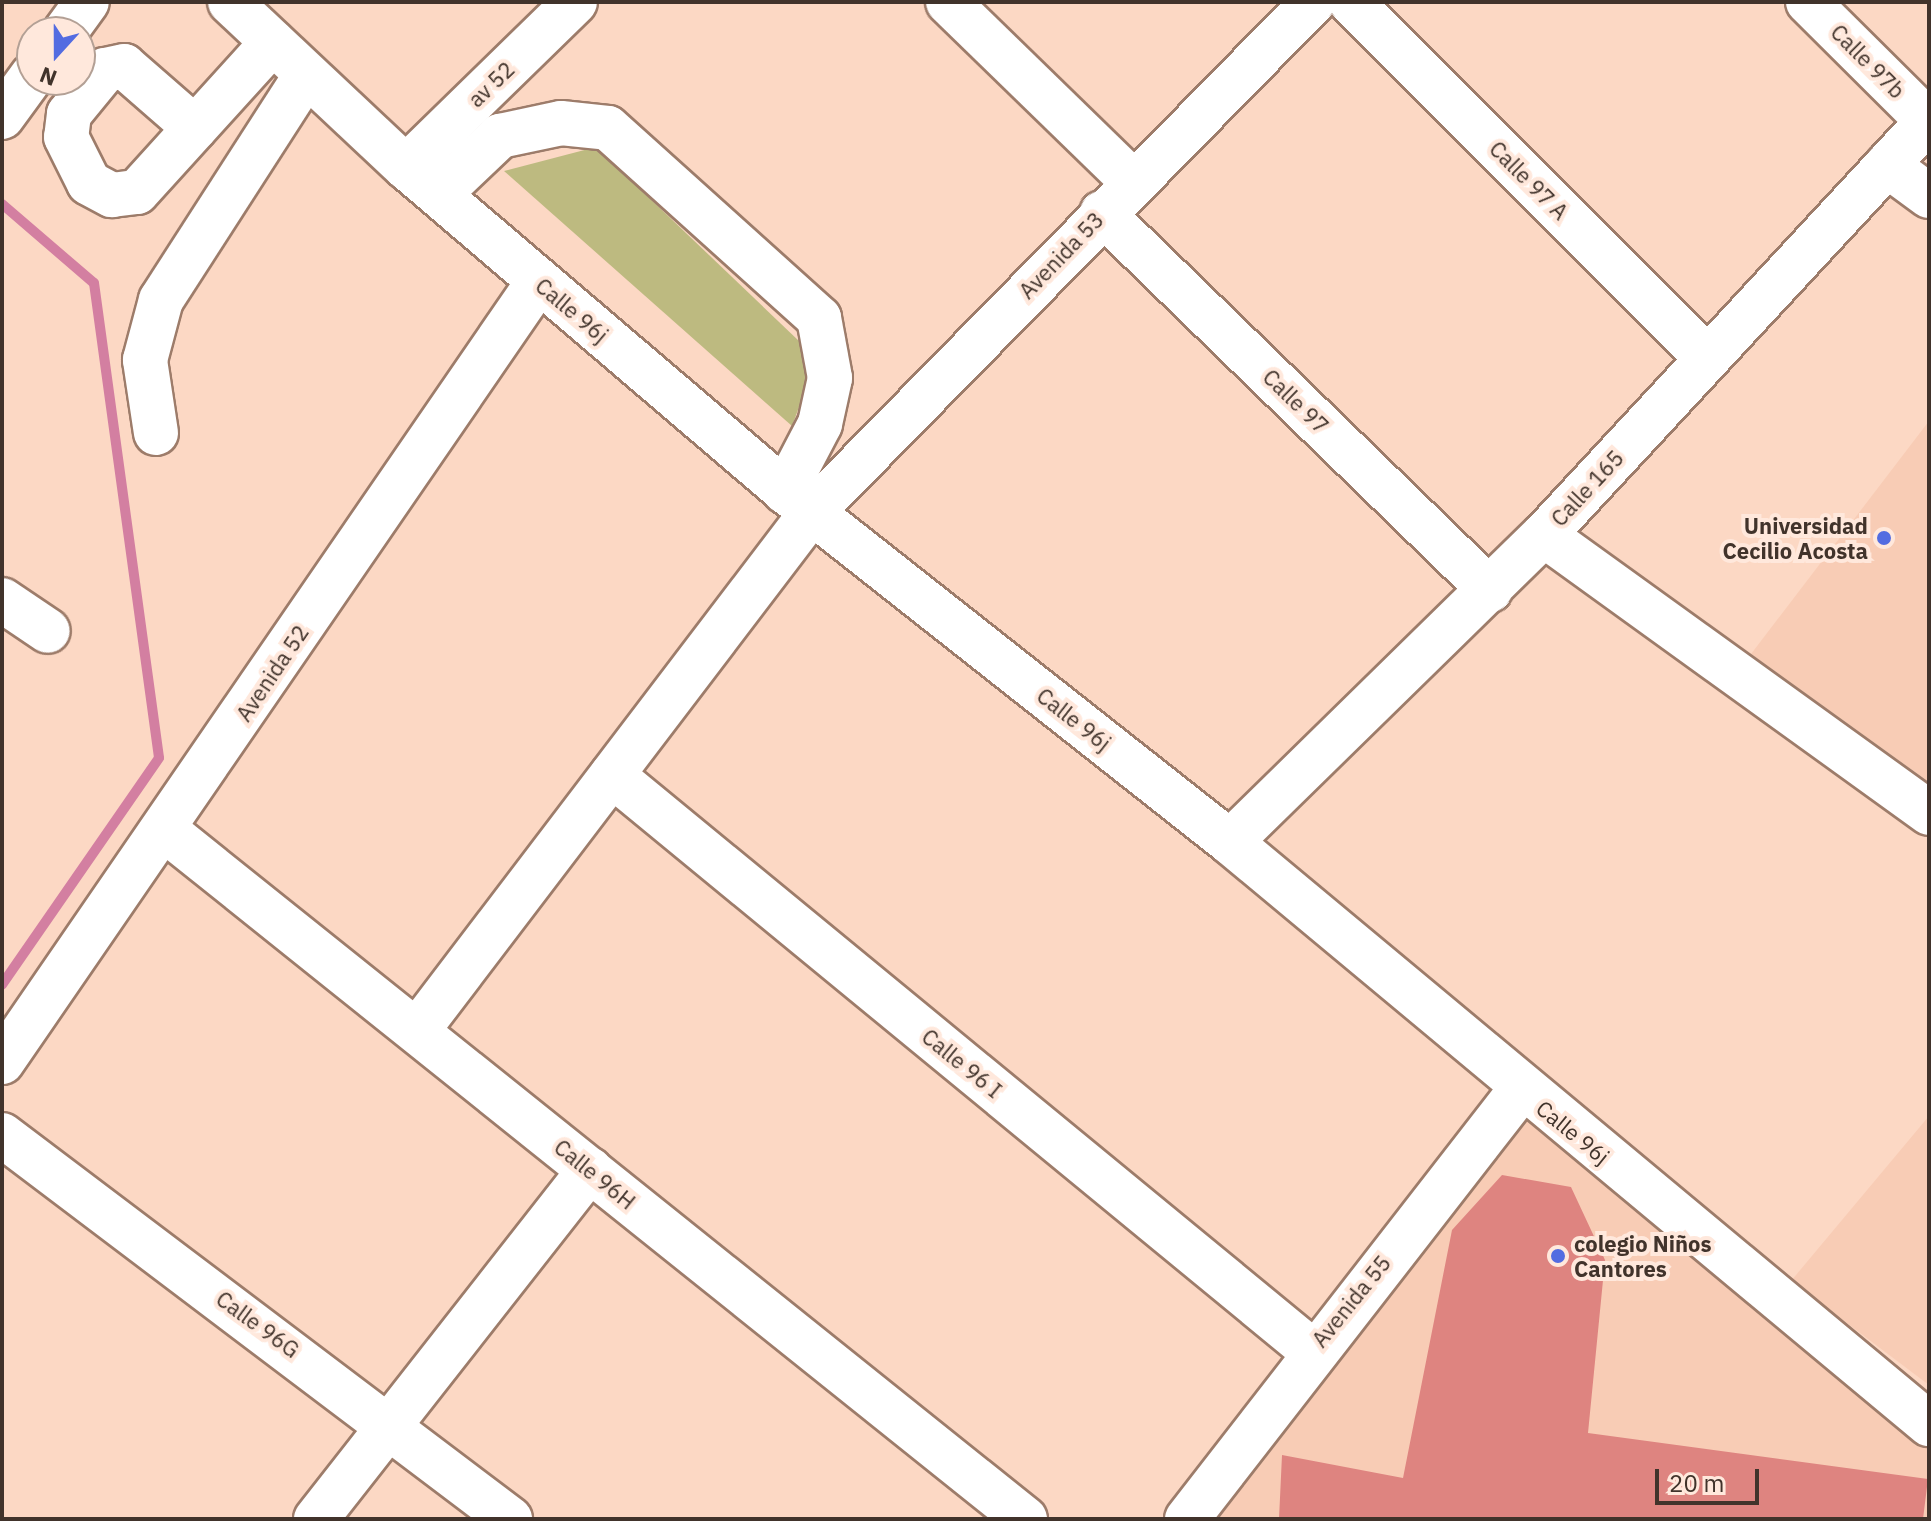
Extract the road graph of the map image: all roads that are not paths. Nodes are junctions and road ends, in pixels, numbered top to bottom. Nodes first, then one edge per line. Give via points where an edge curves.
1 (230, 2) edge
2 (575, 2) edge
3 (948, 2) edge
4 (1313, 2) edge
5 (1351, 2) edge
6 (1808, 2) edge
7 (273, 42) junction
8 (306, 75) junction
9 (17, 96) edge
10 (2, 117) edge
11 (1928, 120) edge
12 (195, 128) dead end
13 (1887, 165) junction
14 (423, 180) junction
15 (1133, 182) junction
16 (1929, 196) edge
17 (1102, 213) junction
18 (538, 282) junction
19 (1707, 358) junction
20 (156, 433) dead end
21 (799, 502) junction
22 (1544, 535) junction
23 (1490, 590) junction
24 (2, 600) edge
25 (48, 631) dead end
26 (612, 775) junction
27 (1929, 813) edge
28 (165, 830) junction
29 (1230, 842) junction
30 (417, 1031) junction
31 (2, 1062) edge
32 (1521, 1089) junction
33 (2, 1135) edge
34 (590, 1170) junction
35 (1311, 1350) junction
36 (391, 1423) junction
37 (1929, 1424) edge
38 (316, 1519) edge
39 (510, 1519) edge
40 (1025, 1519) edge
41 (1187, 1519) edge

1 - 7 street, Calle 96j
2 - 14 street, av 52
3 - 15 street
4 - 15 street, Avenida 53
5 - 19 street, Calle 97 A
6 - 11 street, Calle 97b
7 - 8 street, Calle 96j
7 - 12 street
8 - 14 street, Calle 96j
8 - 20 street via 161,300 145,360
9 - 10 street
11 - 13 street, Calle 165
13 - 16 street
13 - 19 street, Calle 165
14 - 18 street, Calle 96j
14 - 21 street via 500,136 561,123 608,128 819,318 830,378
15 - 17 street, Avenida 53
17 - 21 street, Avenida 53
17 - 23 street, Calle 97
18 - 21 street, Calle 96j
18 - 28 street, Avenida 52
19 - 22 street, Calle 165
21 - 26 street
21 - 29 street, Calle 96j
22 - 23 street, Calle 165
22 - 27 street
23 - 29 street, Calle 165
24 - 25 street
26 - 30 street
26 - 35 street, Calle 96 I
28 - 30 street, Calle 96H
28 - 31 street, Avenida 52
29 - 32 street, Calle 96j
30 - 34 street, Calle 96H
32 - 35 street, Avenida 55
32 - 37 street, Calle 96j
33 - 36 street, Calle 96G
34 - 36 street
34 - 40 street, Calle 96H
35 - 41 street, Avenida 55
36 - 38 street
36 - 39 street, Calle 96G

